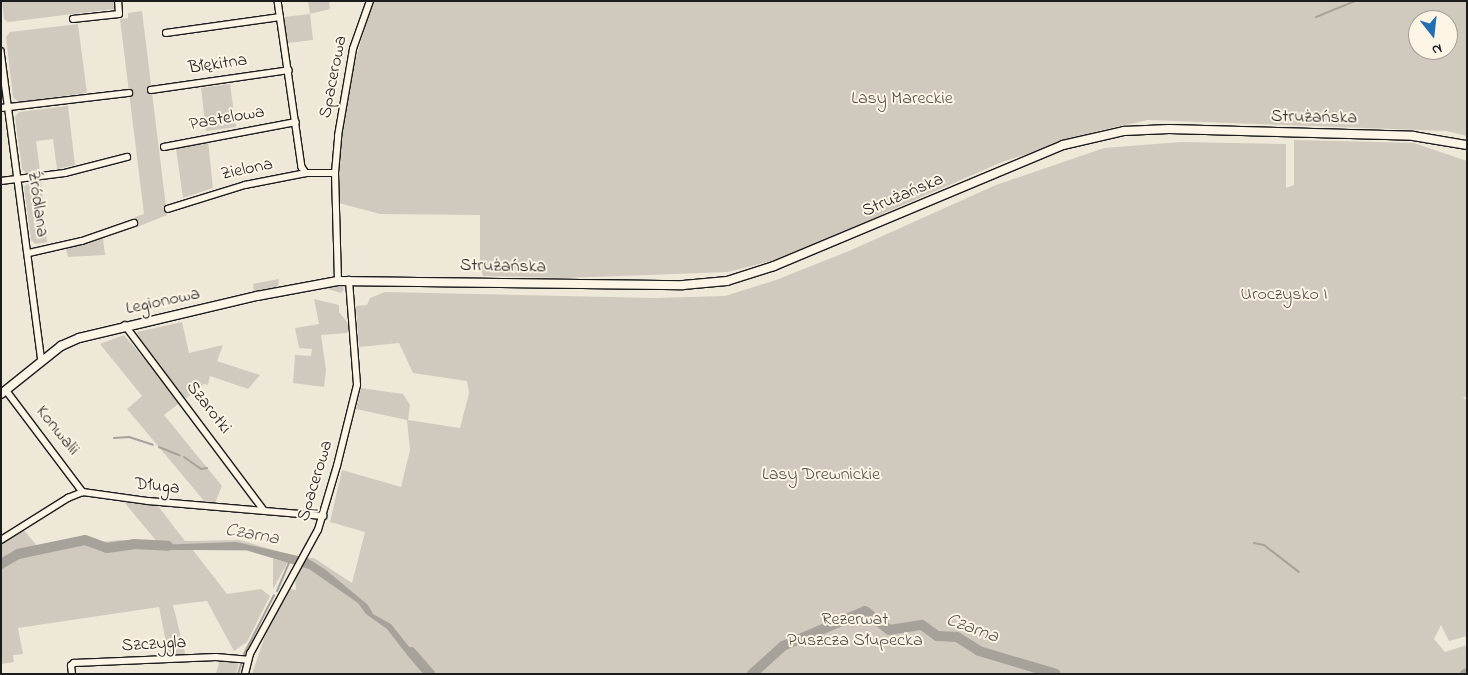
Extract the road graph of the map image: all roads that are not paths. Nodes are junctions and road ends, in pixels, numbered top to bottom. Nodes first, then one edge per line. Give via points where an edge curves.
1 (118, 1) edge
2 (278, 1) edge
3 (370, 1) edge
4 (280, 17) junction
5 (73, 20) dead end
6 (166, 33) dead end
7 (1, 51) edge
8 (289, 70) junction
9 (151, 90) dead end
10 (130, 93) dead end
11 (5, 108) edge
12 (296, 122) junction
13 (1467, 145) edge
14 (164, 147) dead end
15 (127, 157) dead end
16 (306, 173) junction
17 (335, 173) junction
18 (19, 179) junction
19 (1, 181) edge
20 (168, 209) dead end
21 (134, 222) dead end
22 (29, 252) junction
23 (349, 280) junction
24 (338, 281) junction
25 (126, 325) junction
26 (42, 361) junction
27 (4, 392) edge
28 (83, 492) junction
29 (264, 510) junction
30 (323, 516) junction
31 (1, 540) edge
32 (248, 660) junction
33 (72, 674) edge
34 (245, 674) edge

1 - 5 street via 120,14
2 - 4 street
3 - 17 street, Spacerowa via 353,49
4 - 6 street
4 - 8 street
7 - 11 street, Źródlana
8 - 9 street, Błękitna
8 - 12 street
10 - 11 street
11 - 18 street, Źródlana
12 - 14 street, Pastelowa
12 - 16 street via 302,167
13 - 23 main road, Strużańska via 1386,135 1169,129 1124,131 1063,145 774,266 727,280 683,285
15 - 18 street via 65,173
16 - 17 street, Zielona
16 - 20 street, Zielona via 204,195
17 - 24 street, Spacerowa
18 - 19 street
18 - 22 street, Źródlana
21 - 22 street via 82,241
22 - 26 street, Źródlana
23 - 24 main road, Legionowa
23 - 30 street, Spacerowa via 357,385
24 - 25 main road, Legionowa
25 - 26 main road, Legionowa via 79,338
25 - 29 street, Szarotki
26 - 27 main road, Legionowa
27 - 28 street, Konwalii
28 - 29 street, Długa via 148,501
28 - 31 street
29 - 30 street, Długa
30 - 32 street, Spacerowa
32 - 33 street, Szczygla via 216,657 74,664 71,666
32 - 34 street, Spacerowa

